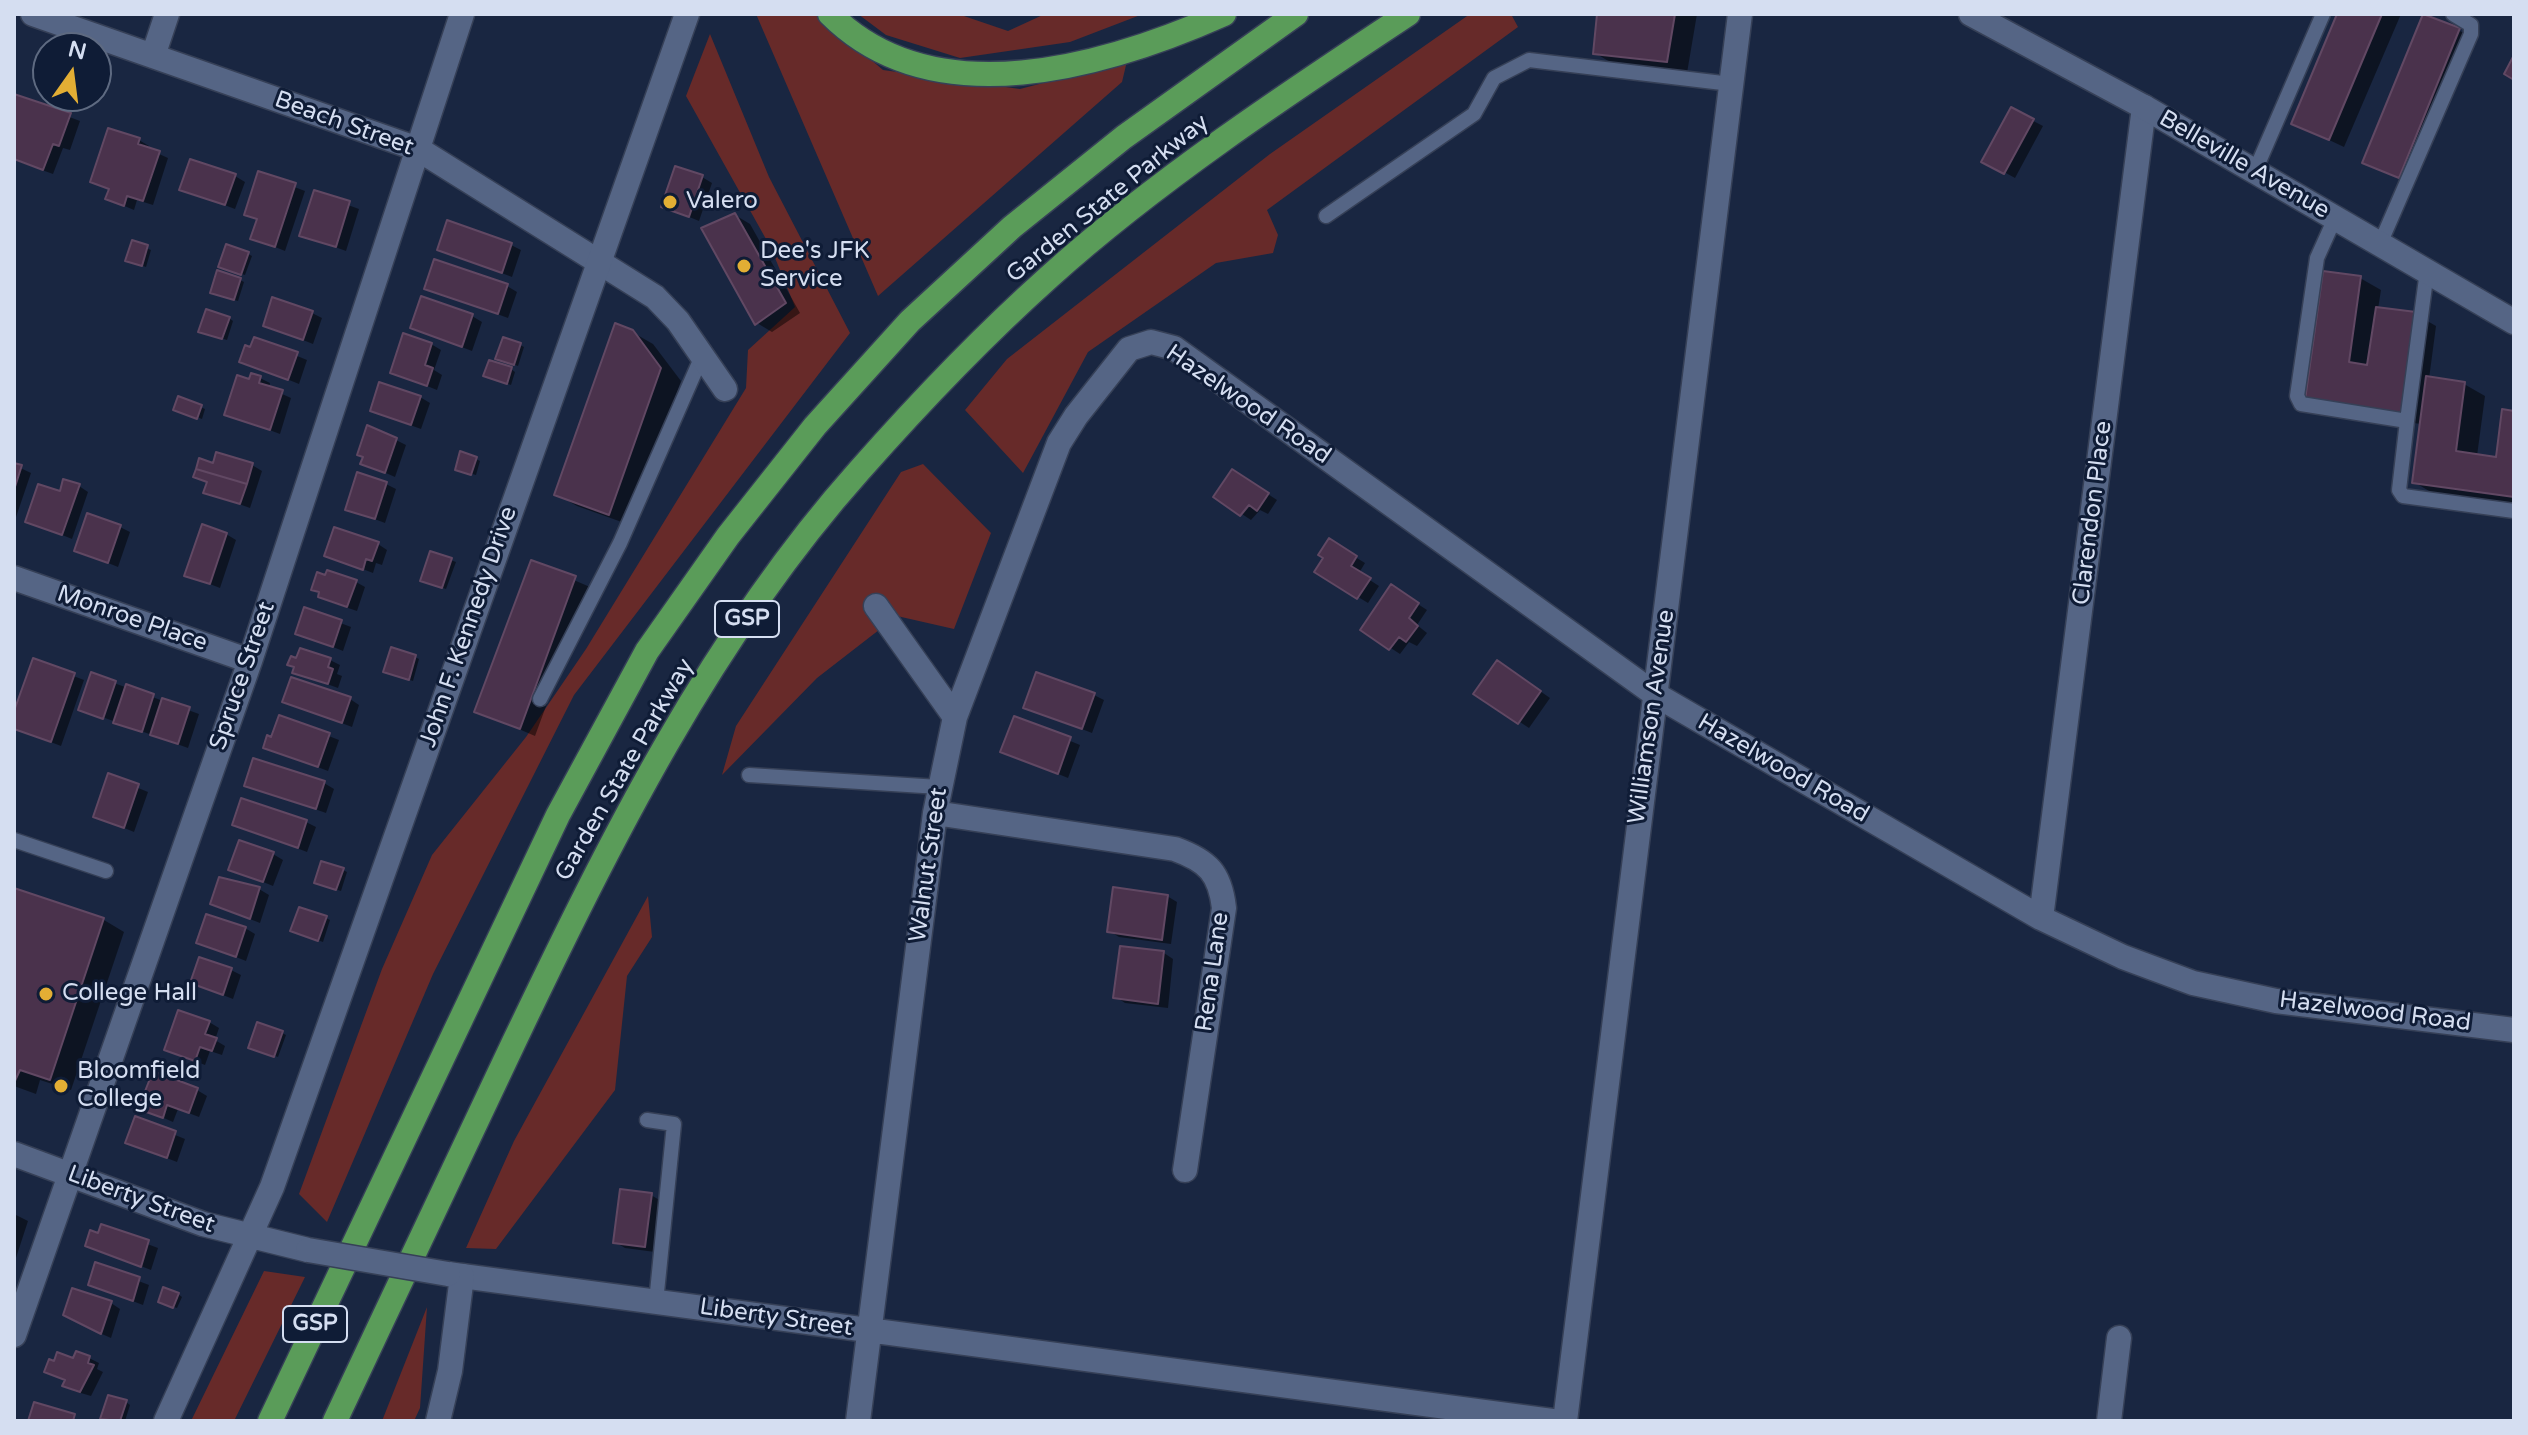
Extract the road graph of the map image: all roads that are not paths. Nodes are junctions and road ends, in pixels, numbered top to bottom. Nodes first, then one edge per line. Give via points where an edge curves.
1 (33, 14) edge
2 (167, 14) edge
3 (462, 14) edge
4 (687, 14) edge
5 (830, 14) edge
6 (1224, 14) edge
7 (1296, 14) edge
8 (1408, 14) edge
9 (1740, 14) edge
10 (2323, 14) edge
11 (2453, 14) edge
12 (1977, 15) edge
13 (153, 56) junction
14 (1731, 84) junction
15 (2144, 107) junction
16 (418, 149) junction
17 (2255, 171) junction
18 (1326, 216) dead end
19 (2335, 218) junction
20 (2380, 244) junction
21 (599, 261) junction
22 (2427, 271) junction
23 (2514, 322) edge
24 (1129, 349) joint
25 (702, 356) junction
26 (725, 389) dead end
27 (2407, 421) junction
28 (2514, 511) edge
29 (14, 578) edge
30 (876, 606) dead end
31 (250, 661) junction
32 (1656, 695) junction
33 (540, 699) dead end
34 (955, 717) junction
35 (749, 775) dead end
36 (939, 787) junction
37 (935, 813) junction
38 (14, 840) edge
39 (106, 871) dead end
40 (2041, 918) junction
41 (2514, 1030) edge
42 (647, 1120) dead end
43 (14, 1154) edge
44 (1185, 1170) dead end
45 (68, 1173) junction
46 (361, 1228) junction
47 (249, 1238) junction
48 (410, 1261) junction
49 (455, 1275) junction
50 (656, 1302) junction
51 (868, 1330) junction
52 (14, 1335) edge
53 (2119, 1338) dead end
54 (450, 1371) junction
55 (166, 1421) edge
56 (258, 1421) edge
57 (270, 1421) edge
58 (335, 1421) edge
59 (350, 1421) edge
60 (438, 1421) edge
61 (448, 1421) edge
62 (858, 1421) edge
63 (1552, 1421) edge
64 (1565, 1421) edge
65 (2109, 1421) edge

1 - 13 street, Beach Street
2 - 13 street
3 - 16 street, Spruce Street
4 - 21 street, John F. Kennedy Drive
5 - 6 highway via 887,57 934,70 985,75 1056,67 1122,51
7 - 46 highway, Garden State Parkway / GSP via 1124,137 1000,237 900,333 815,426 728,536 647,651 579,775
8 - 48 highway, Garden State Parkway / GSP via 1157,190 1051,275 856,474 771,583 623,820
9 - 14 street, Williamson Avenue
10 - 17 lane
11 - 20 lane via 2471,25 2471,34
12 - 15 street, Belleville Avenue
13 - 16 street, Beach Street
14 - 18 lane via 1529,60 1494,78 1474,114
14 - 32 street, Williamson Avenue
15 - 17 street, Belleville Avenue
15 - 40 street, Clarendon Place
16 - 21 street, Beach Street
16 - 31 street, Spruce Street
17 - 19 street, Belleville Avenue
19 - 20 street, Belleville Avenue
19 - 27 lane via 2317,258 2297,396 2301,404
20 - 22 street, Belleville Avenue
21 - 25 street, Beach Street via 655,297
21 - 47 street, John F. Kennedy Drive via 272,1187
22 - 23 street, Belleville Avenue
22 - 27 lane
24 - 32 street, Hazelwood Road via 1151,342 1174,348
24 - 34 street, Walnut Street via 1059,443
25 - 26 street, Beach Street
25 - 33 lane via 620,543
27 - 28 lane via 2399,490 2403,496
29 - 31 street, Monroe Place
30 - 34 street
31 - 45 street, Spruce Street
32 - 40 street, Hazelwood Road
32 - 64 street, Williamson Avenue
34 - 36 street, Walnut Street
35 - 36 lane
36 - 37 street, Walnut Street
37 - 44 street, Rena Lane via 1175,849 1214,869 1224,908
37 - 51 street, Walnut Street
38 - 39 lane
40 - 41 street, Hazelwood Road via 2193,983 2276,1001
42 - 50 lane via 674,1124
43 - 45 street, Liberty Street
45 - 47 street, Liberty Street
45 - 52 street, Spruce Street
46 - 56 highway
46 - 57 highway, Garden State Parkway / GSP
47 - 49 street, Liberty Street, bridge
47 - 55 street, John F. Kennedy Drive
48 - 58 highway, Garden State Parkway / GSP
48 - 59 highway
49 - 50 street, Liberty Street
49 - 54 street
50 - 51 street, Liberty Street
51 - 62 street, Walnut Street
51 - 63 street, Liberty Street
53 - 65 street
54 - 60 street
54 - 61 street

